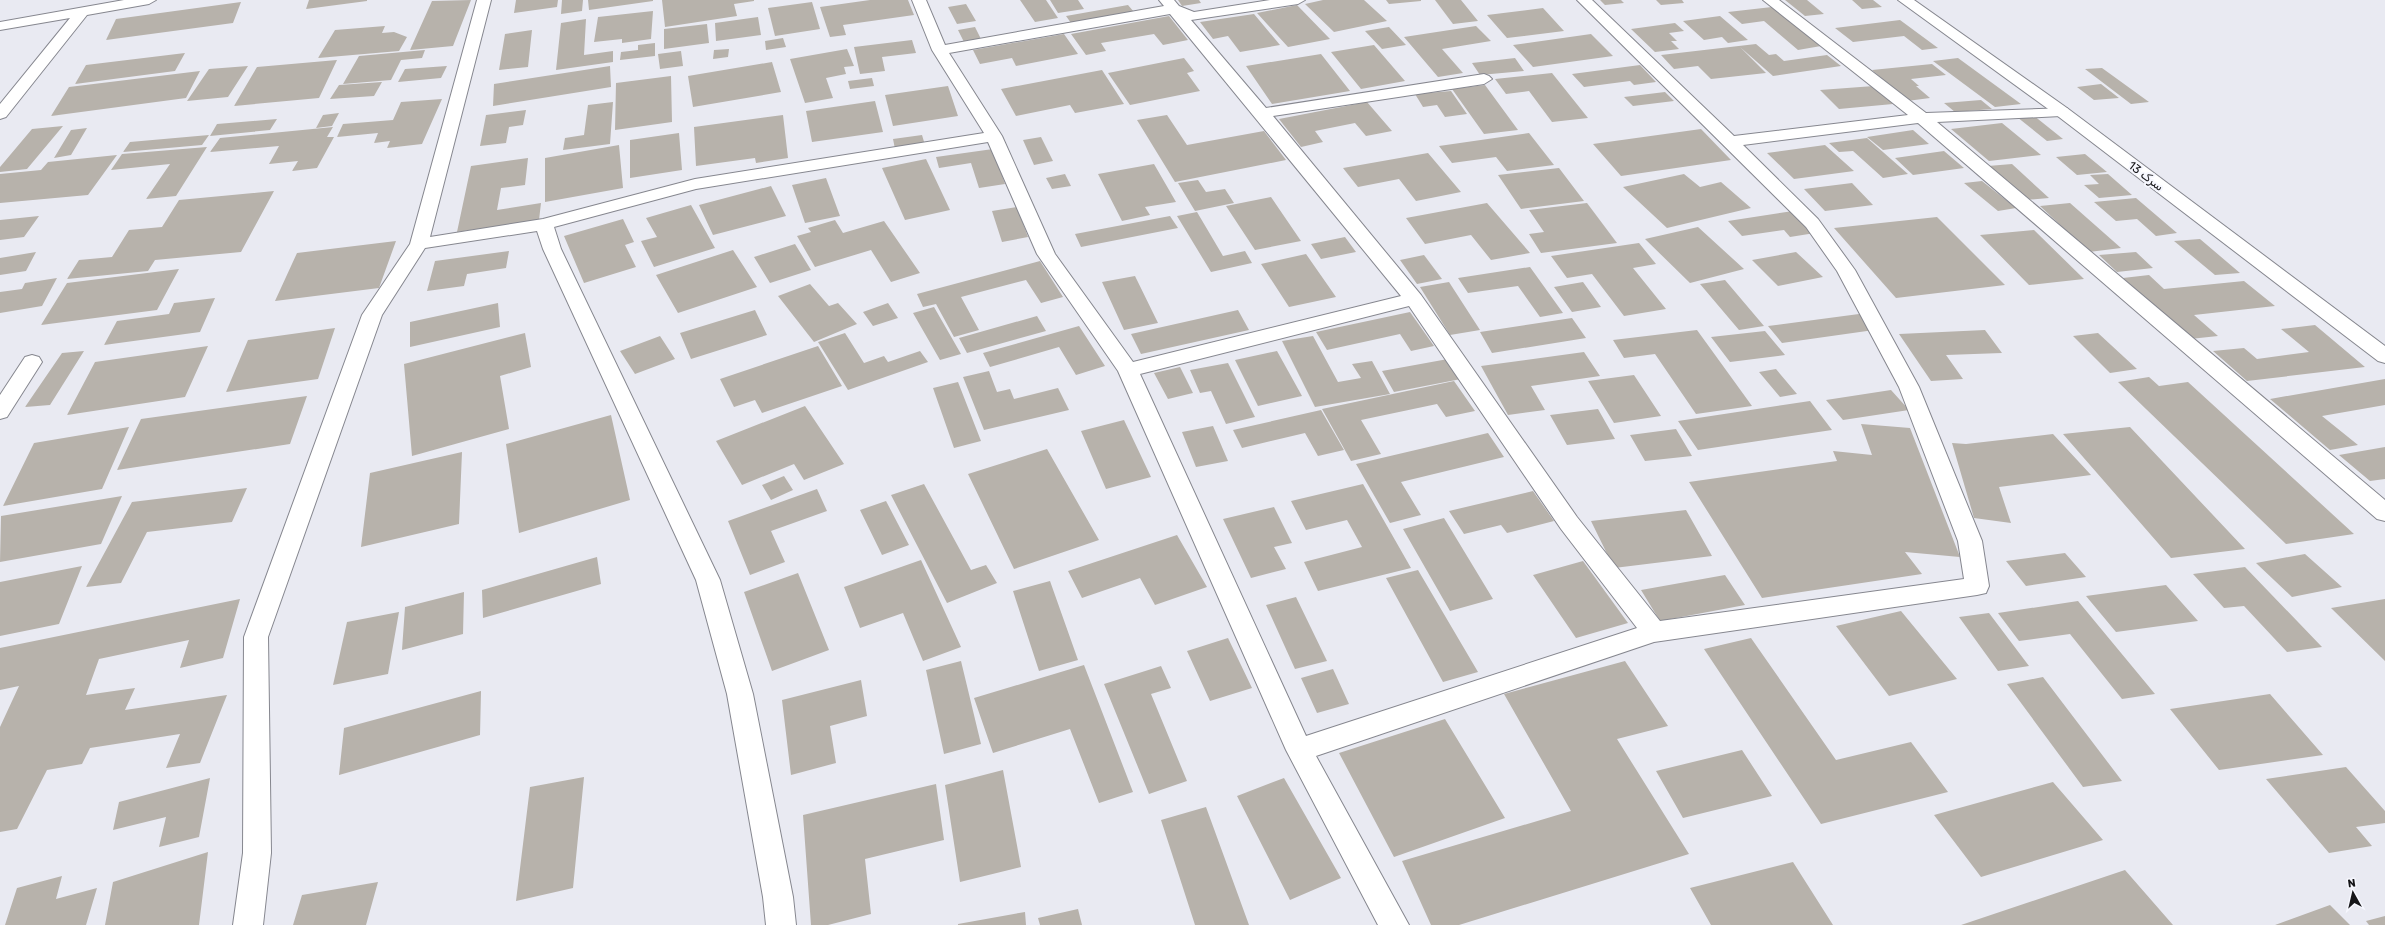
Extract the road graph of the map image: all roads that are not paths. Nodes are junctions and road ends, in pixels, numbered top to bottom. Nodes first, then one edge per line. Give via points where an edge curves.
1 (149, 0) edge
2 (484, 0) edge
3 (918, 0) edge
4 (1298, 0) edge
5 (1584, 0) edge
6 (1770, 0) edge
7 (1905, 0) edge
8 (1169, 4) edge
9 (82, 11) junction
10 (0, 26) edge
11 (940, 50) junction
12 (1484, 79) dead end
13 (2061, 111) junction
14 (1262, 113) junction
15 (0, 114) edge
16 (1922, 118) junction
17 (994, 136) junction
18 (1732, 141) junction
19 (544, 224) junction
20 (419, 244) junction
21 (1414, 299) junction
22 (2385, 356) edge
23 (32, 362) dead end
24 (1128, 370) junction
25 (1, 410) edge
26 (2385, 513) edge
27 (1654, 632) junction
28 (1299, 750) junction
29 (248, 925) edge
30 (781, 925) edge
31 (1394, 925) edge

1 - 9 street
2 - 20 street
3 - 11 street
4 - 8 street via 1193,16
5 - 18 street
6 - 16 street
7 - 13 street, سرک 13
8 - 11 street
8 - 14 street
9 - 10 street
9 - 15 street
11 - 17 street
12 - 14 street
13 - 16 street
13 - 22 street, سرک 13
14 - 21 street
16 - 18 street
16 - 26 street
17 - 19 street via 695,184
17 - 24 street via 1046,254
18 - 27 street via 1812,223 1846,270 1909,387 1970,541 1977,586
19 - 20 street
19 - 30 street via 552,249 708,580 740,694
20 - 29 street via 372,315 256,637 257,853
21 - 24 street
21 - 27 street via 1569,524
23 - 25 street
24 - 28 street
27 - 28 street
28 - 31 street

